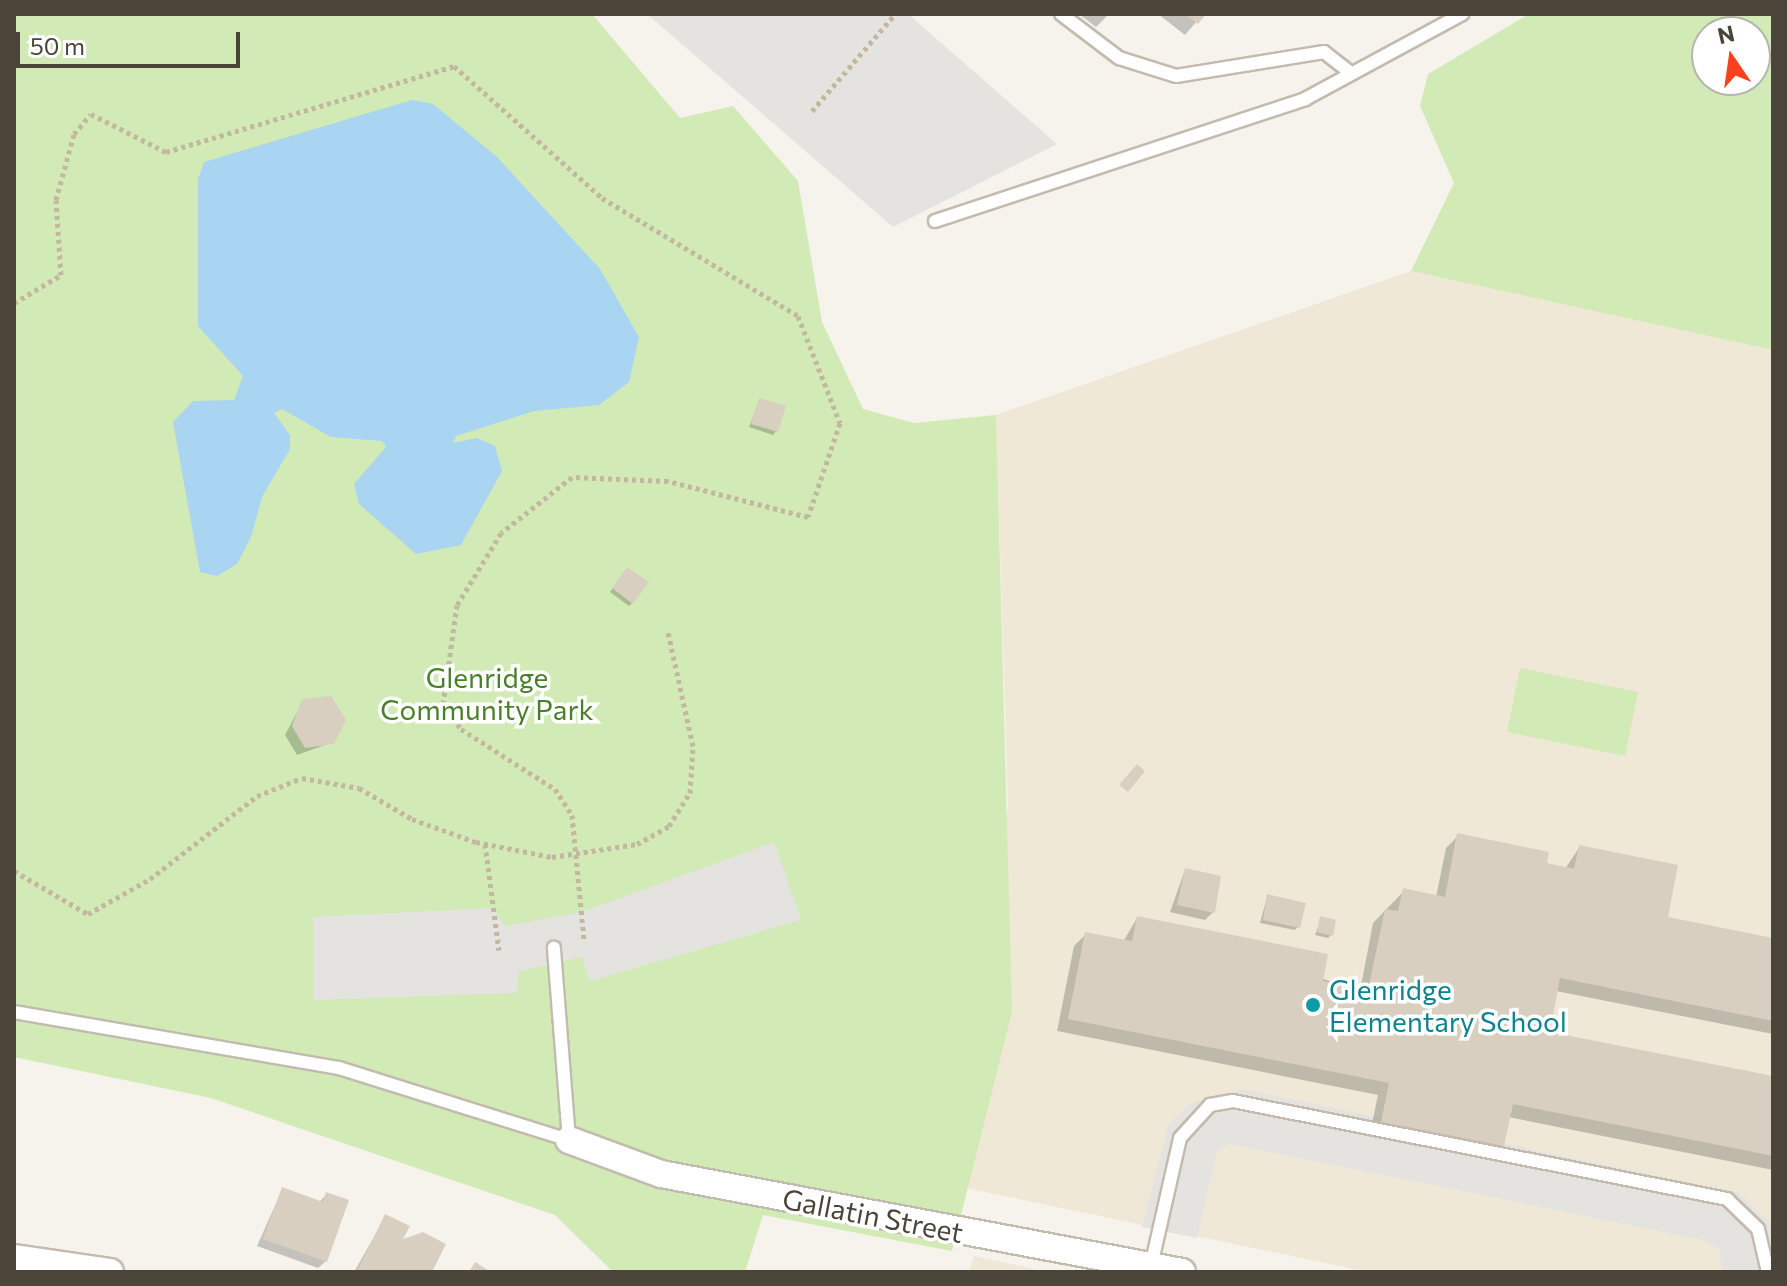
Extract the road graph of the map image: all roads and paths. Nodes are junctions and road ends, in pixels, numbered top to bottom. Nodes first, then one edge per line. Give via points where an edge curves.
1 (895, 14) edge
2 (1061, 14) edge
3 (1462, 14) edge
4 (1446, 17) edge
5 (1351, 73) junction
6 (812, 111) dead end
7 (935, 221) dead end
8 (14, 303) edge
9 (668, 632) dead end
10 (485, 844) junction
11 (581, 858) junction
12 (14, 871) edge
13 (584, 939) dead end
14 (554, 948) dead end
15 (499, 950) dead end
16 (14, 1012) edge
17 (569, 1140) junction
18 (14, 1258) edge
19 (1151, 1266) junction
20 (110, 1272) edge
21 (1182, 1272) edge
22 (1768, 1272) edge

1 - 6 path
2 - 5 lane via 1119,58 1176,76 1324,52
3 - 4 lane
4 - 5 lane
5 - 7 lane via 1305,99
8 - 11 path via 61,275 56,200 74,134 91,114 166,152 454,66 602,198 798,316 840,423 808,517 668,481 572,477 501,533 457,605 443,705 461,729 555,789 572,815
9 - 11 path via 693,746 690,793 669,826 637,844
10 - 11 path
10 - 12 path via 412,819 359,788 302,778 257,796 150,879 88,914
10 - 15 path
11 - 13 path
14 - 17 lane
16 - 17 lane via 339,1068
17 - 19 street, Gallatin Street via 661,1174
18 - 20 street
19 - 21 street, Gallatin Street
19 - 22 lane via 1180,1138 1210,1105 1233,1101 1727,1199 1758,1229

